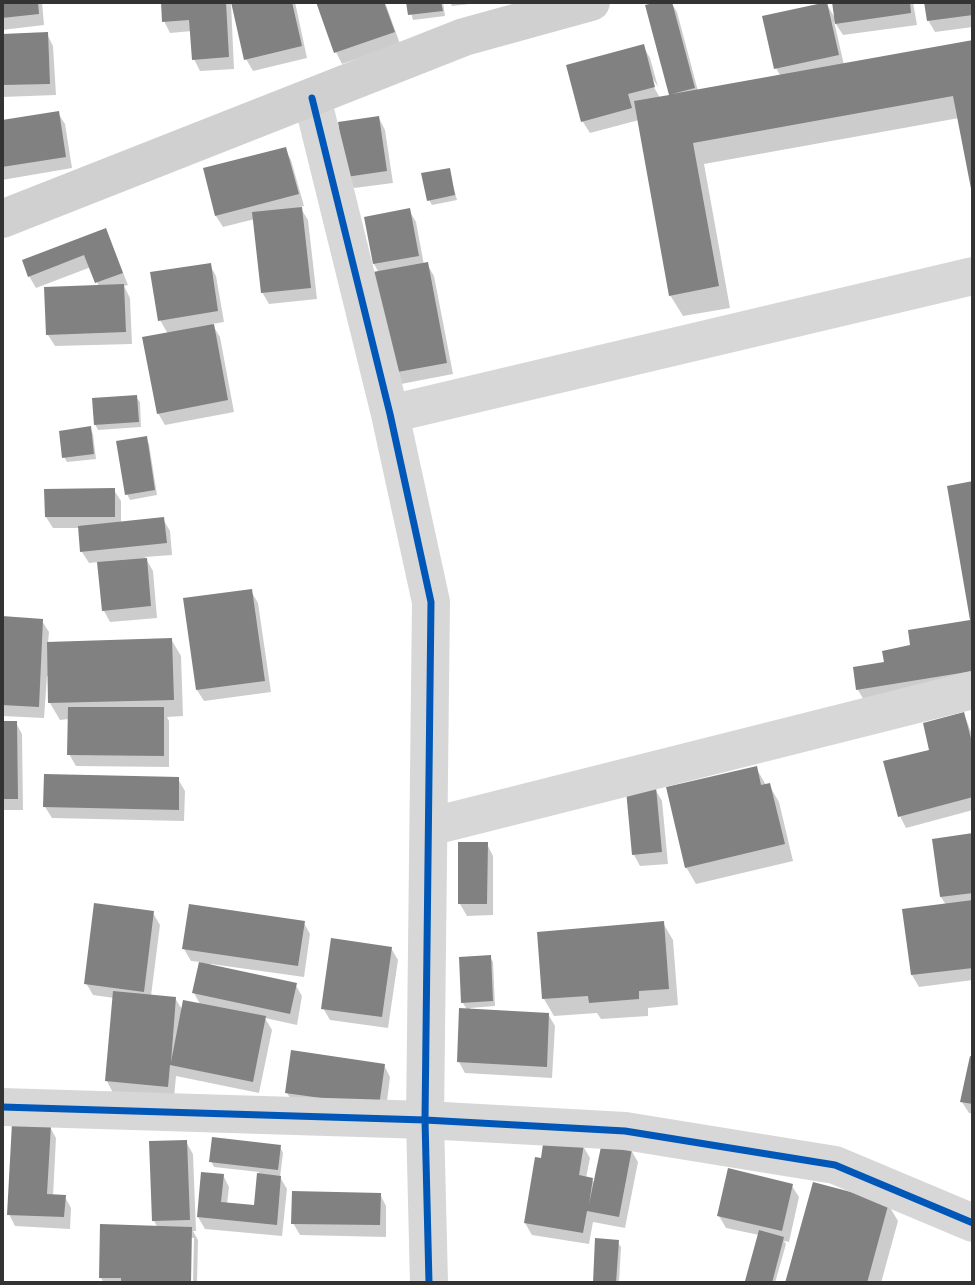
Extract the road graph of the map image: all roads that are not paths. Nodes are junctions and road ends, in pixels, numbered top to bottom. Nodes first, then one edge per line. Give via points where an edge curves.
1 (592, 2) edge
2 (312, 98) junction
3 (2, 219) edge
4 (973, 276) edge
5 (390, 414) junction
6 (973, 690) edge
7 (429, 827) junction
8 (2, 1107) edge
9 (425, 1121) junction
10 (973, 1223) edge
11 (429, 1283) edge

1 - 2 street via 464,37
2 - 3 street
2 - 5 street
4 - 5 street
5 - 7 street via 431,602
6 - 7 street
7 - 9 street
8 - 9 street
9 - 10 street via 625,1131 835,1164
9 - 11 street

